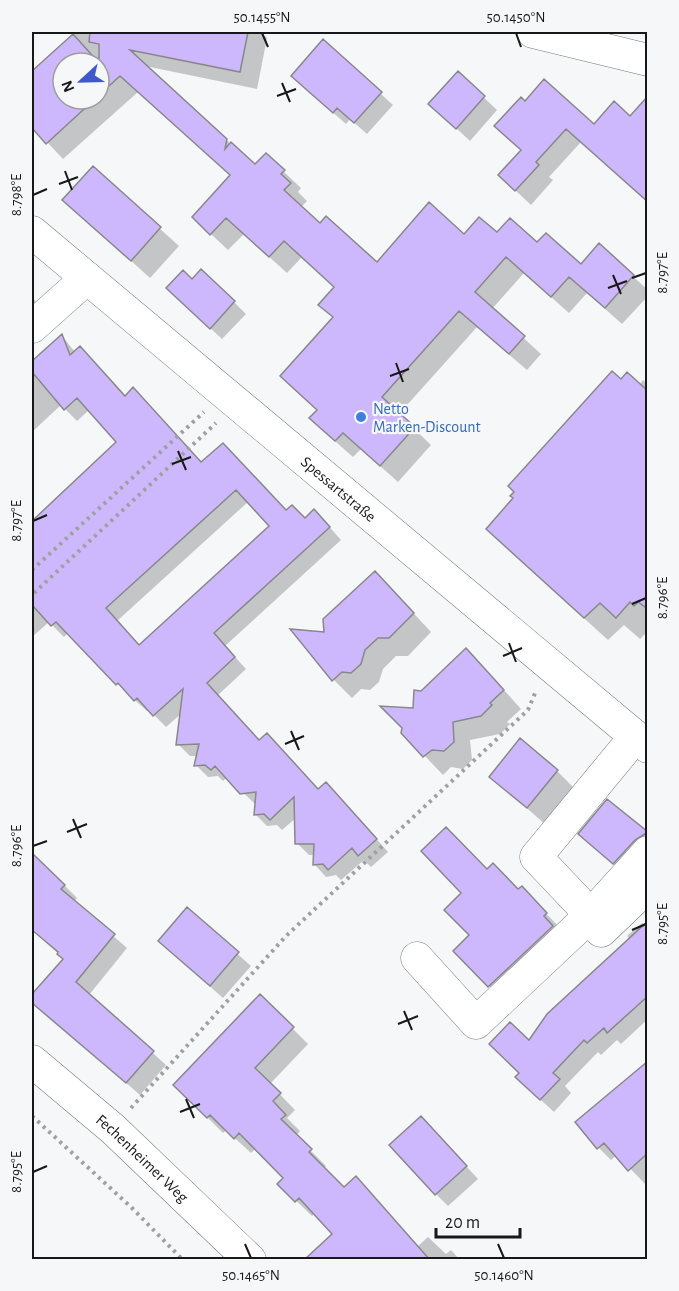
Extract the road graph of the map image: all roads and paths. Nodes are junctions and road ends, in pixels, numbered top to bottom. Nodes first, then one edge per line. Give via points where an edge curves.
1 (533, 32) edge
2 (648, 60) edge
3 (32, 232) edge
4 (87, 278) junction
5 (32, 327) edge
6 (230, 398) junction
7 (32, 570) edge
8 (34, 593) dead end
9 (548, 664) junction
10 (641, 742) edge
11 (648, 852) edge
12 (648, 886) edge
13 (591, 915) junction
14 (417, 957) dead end
15 (534, 993) dead end
16 (32, 1061) edge
17 (32, 1116) edge
18 (113, 1129) junction
19 (183, 1260) edge
20 (250, 1260) edge

1 - 2 street
3 - 4 street, Spessartstraße
4 - 5 street
4 - 6 street, Spessartstraße
6 - 7 path
6 - 8 path
6 - 9 street, Spessartstraße
9 - 10 street, Spessartstraße
9 - 18 path via 528,710 286,936
10 - 13 street via 536,857
11 - 13 street
12 - 15 street
13 - 14 street via 476,1023
16 - 18 street, Fechenheimer Weg
17 - 19 path
18 - 20 street, Fechenheimer Weg

